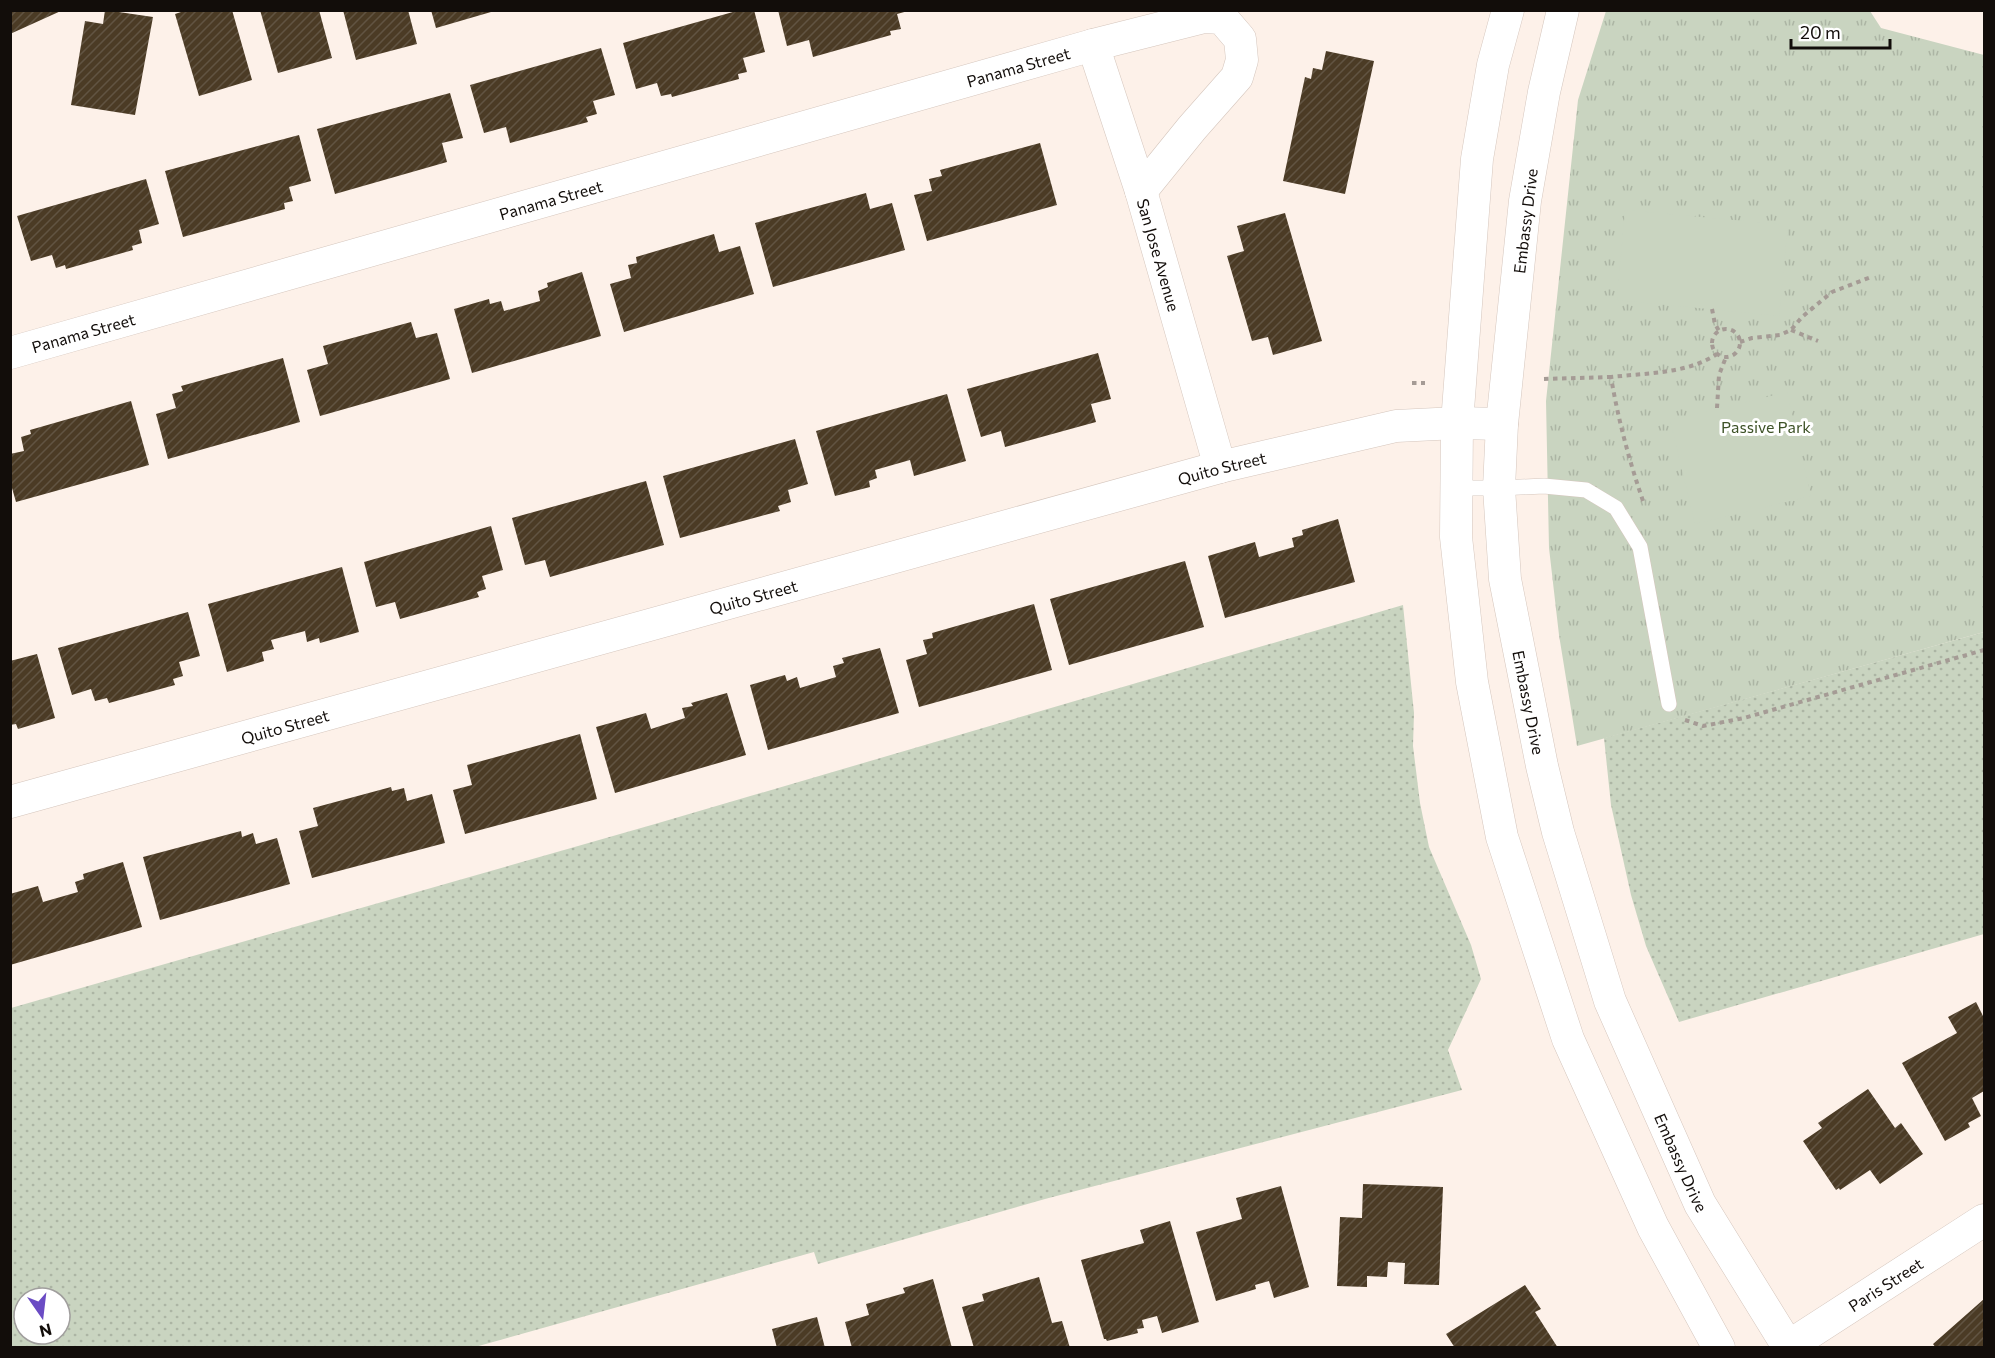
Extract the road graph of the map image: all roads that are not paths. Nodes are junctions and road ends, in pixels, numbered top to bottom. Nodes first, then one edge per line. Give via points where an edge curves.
1 (1508, 10) edge
2 (1563, 10) edge
3 (1093, 45) junction
4 (1142, 191) junction
5 (10, 353) edge
6 (1457, 423) junction
7 (1502, 424) junction
8 (1220, 467) junction
9 (1456, 488) junction
10 (1499, 488) junction
11 (1669, 704) road end
12 (10, 802) edge
13 (1984, 1220) edge
14 (1719, 1347) edge
15 (1788, 1347) edge

1 - 6 street via 1477,159
2 - 7 street, Embassy Drive via 1544,92 1526,201
3 - 4 street, San Jose Avenue
3 - 4 street, Panama Street via 1204,18 1222,18 1240,39 1242,60 1237,77
3 - 5 street, Panama Street
4 - 8 street, San Jose Avenue
6 - 7 street, Quito Street
6 - 8 street, Quito Street via 1396,426
6 - 9 street
7 - 10 street, Embassy Drive
8 - 12 street, Quito Street
9 - 10 lane
9 - 14 street via 1456,537 1472,682 1502,837 1568,1039 1653,1227
10 - 11 lane via 1544,486 1586,490 1616,508 1640,547
10 - 15 street, Embassy Drive via 1505,579 1542,766 1610,1001 1700,1204
13 - 15 street, Paris Street

